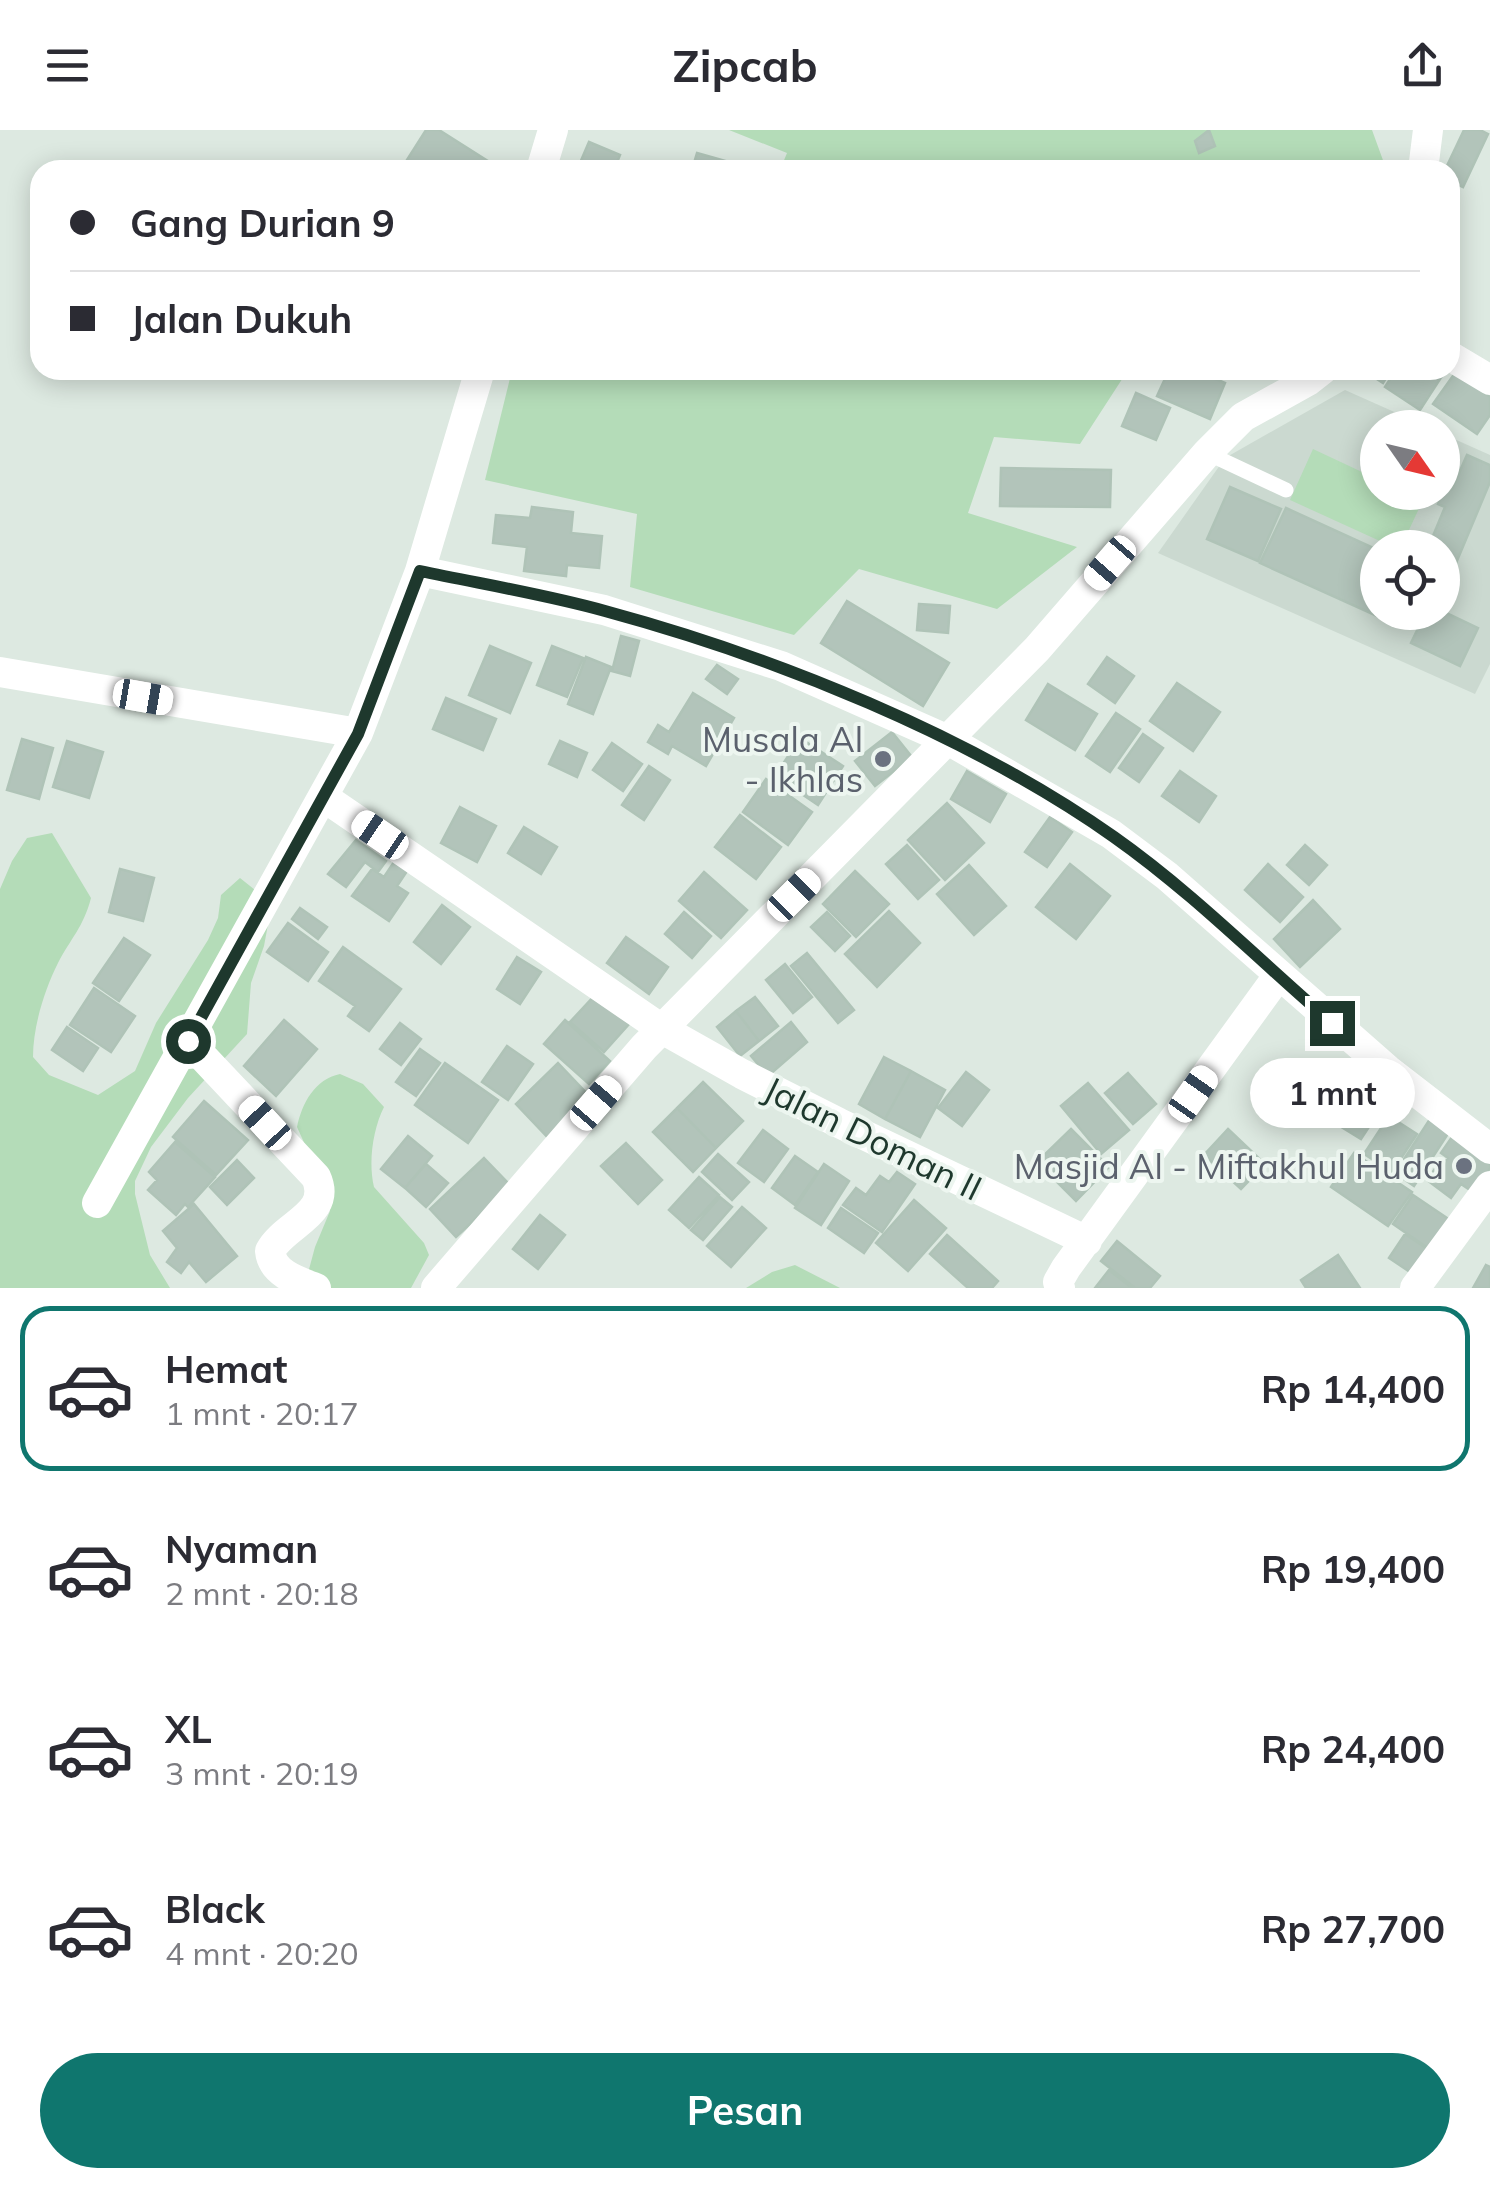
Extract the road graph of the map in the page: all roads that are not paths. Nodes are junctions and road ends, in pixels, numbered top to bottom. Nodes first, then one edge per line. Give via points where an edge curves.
1 (553, 130) edge
2 (1428, 130) edge
3 (544, 160) edge
4 (1424, 160) edge
5 (1460, 362) edge
6 (477, 380) edge
7 (1309, 380) edge
8 (1490, 380) edge
9 (1207, 453) junction
10 (1286, 490) dead end
11 (420, 571) junction
12 (0, 672) edge
13 (358, 734) junction
14 (948, 740) junction
15 (325, 798) junction
16 (1278, 976) junction
17 (662, 1028) junction
18 (188, 1041) junction
19 (1490, 1149) edge
20 (1490, 1186) edge
21 (97, 1203) dead end
22 (1087, 1241) junction
23 (1056, 1286) edge
24 (316, 1288) edge
25 (436, 1288) edge
26 (1415, 1288) edge

1 - 3 street
2 - 4 street
5 - 8 street
6 - 11 street
7 - 9 street via 1243,417
9 - 10 lane
9 - 14 street via 1037,649
11 - 13 street
11 - 14 street via 604,610 781,666
12 - 13 street
13 - 15 street
14 - 16 street via 1110,834
14 - 17 street
15 - 17 street, Jalan Doman II
15 - 18 street
16 - 19 street
16 - 22 street
17 - 22 street, Jalan Doman II via 822,1115
17 - 25 street
18 - 21 street
18 - 24 street via 316,1177 319,1201 270,1251 275,1266
20 - 26 street
22 - 23 street

